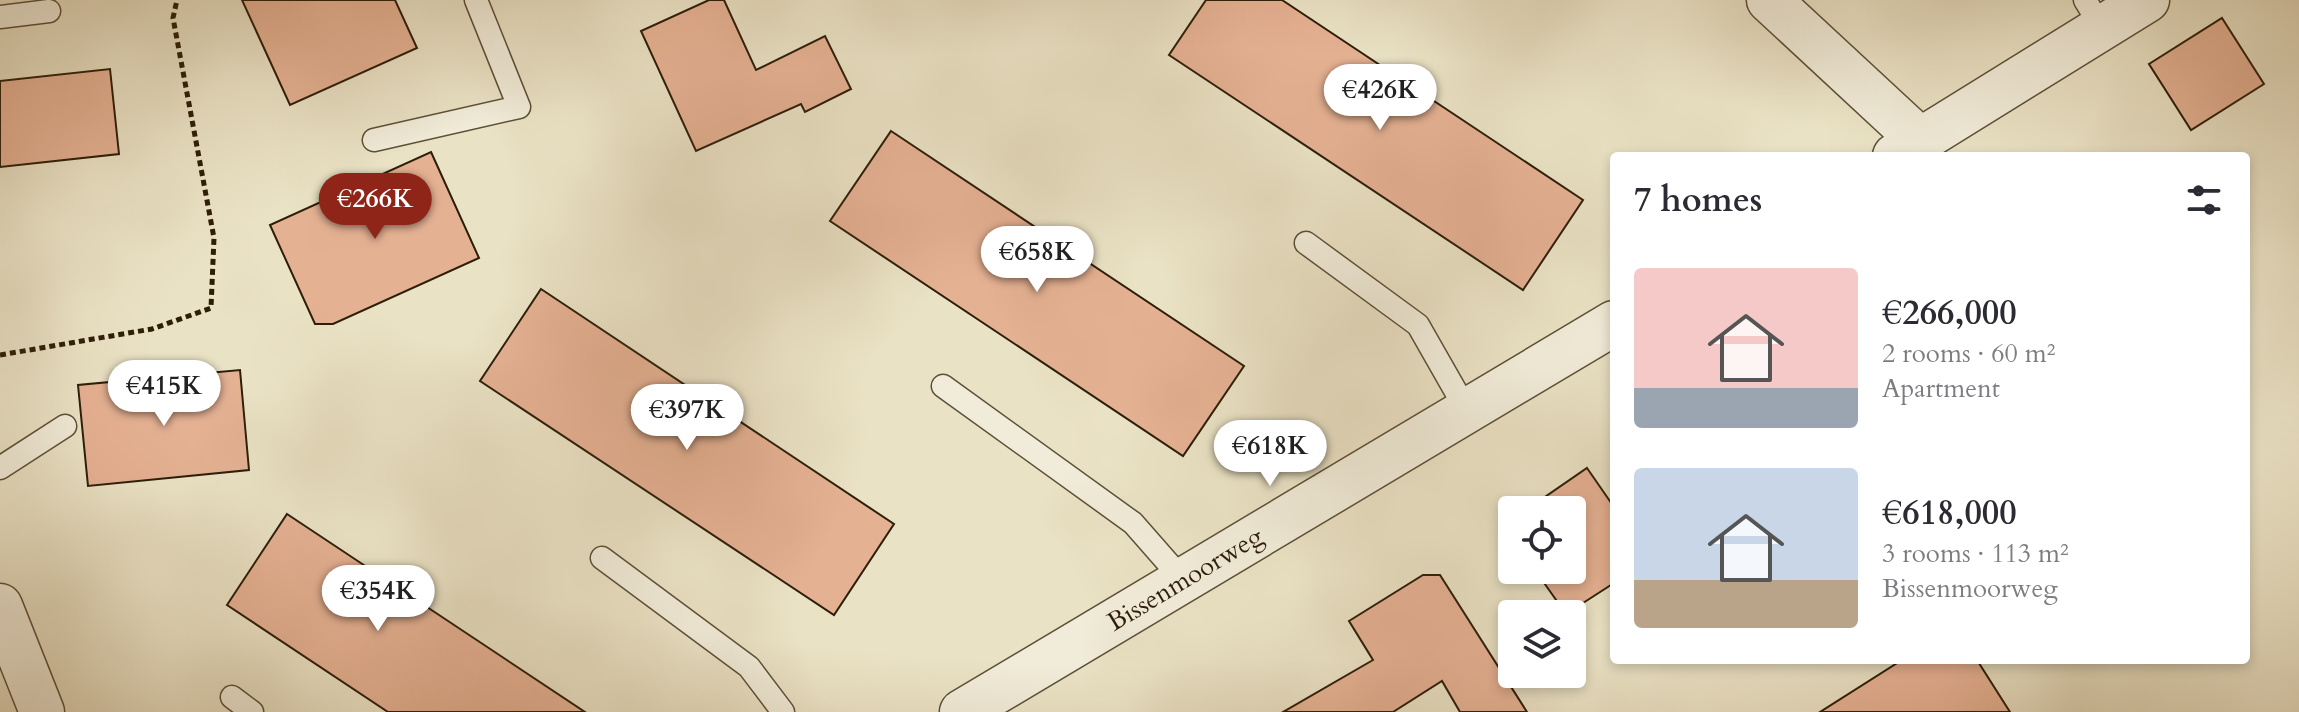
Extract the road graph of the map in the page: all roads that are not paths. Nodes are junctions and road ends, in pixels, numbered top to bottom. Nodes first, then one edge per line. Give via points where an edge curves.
1 (476, 0) edge
2 (1769, 0) edge
3 (2147, 0) edge
4 (49, 11) dead end
5 (2094, 14) edge
6 (0, 17) edge
7 (374, 140) dead end
8 (1908, 148) edge
9 (1306, 243) dead end
10 (1610, 325) edge
11 (943, 386) dead end
12 (1467, 411) junction
13 (65, 426) dead end
14 (0, 468) edge
15 (602, 558) dead end
16 (1183, 580) junction
17 (0, 606) edge
18 (232, 697) dead end
19 (42, 712) edge
20 (252, 712) edge
21 (783, 712) edge
22 (962, 712) edge

1 - 7 lane via 519,107
2 - 8 street
3 - 5 street
4 - 6 lane
5 - 8 street
9 - 12 lane via 1418,325
10 - 12 street, Bissenmoorweg
11 - 16 lane via 1133,523
12 - 16 street, Bissenmoorweg
13 - 14 lane
15 - 21 lane via 749,667
16 - 22 street, Bissenmoorweg
17 - 19 street
18 - 20 lane

